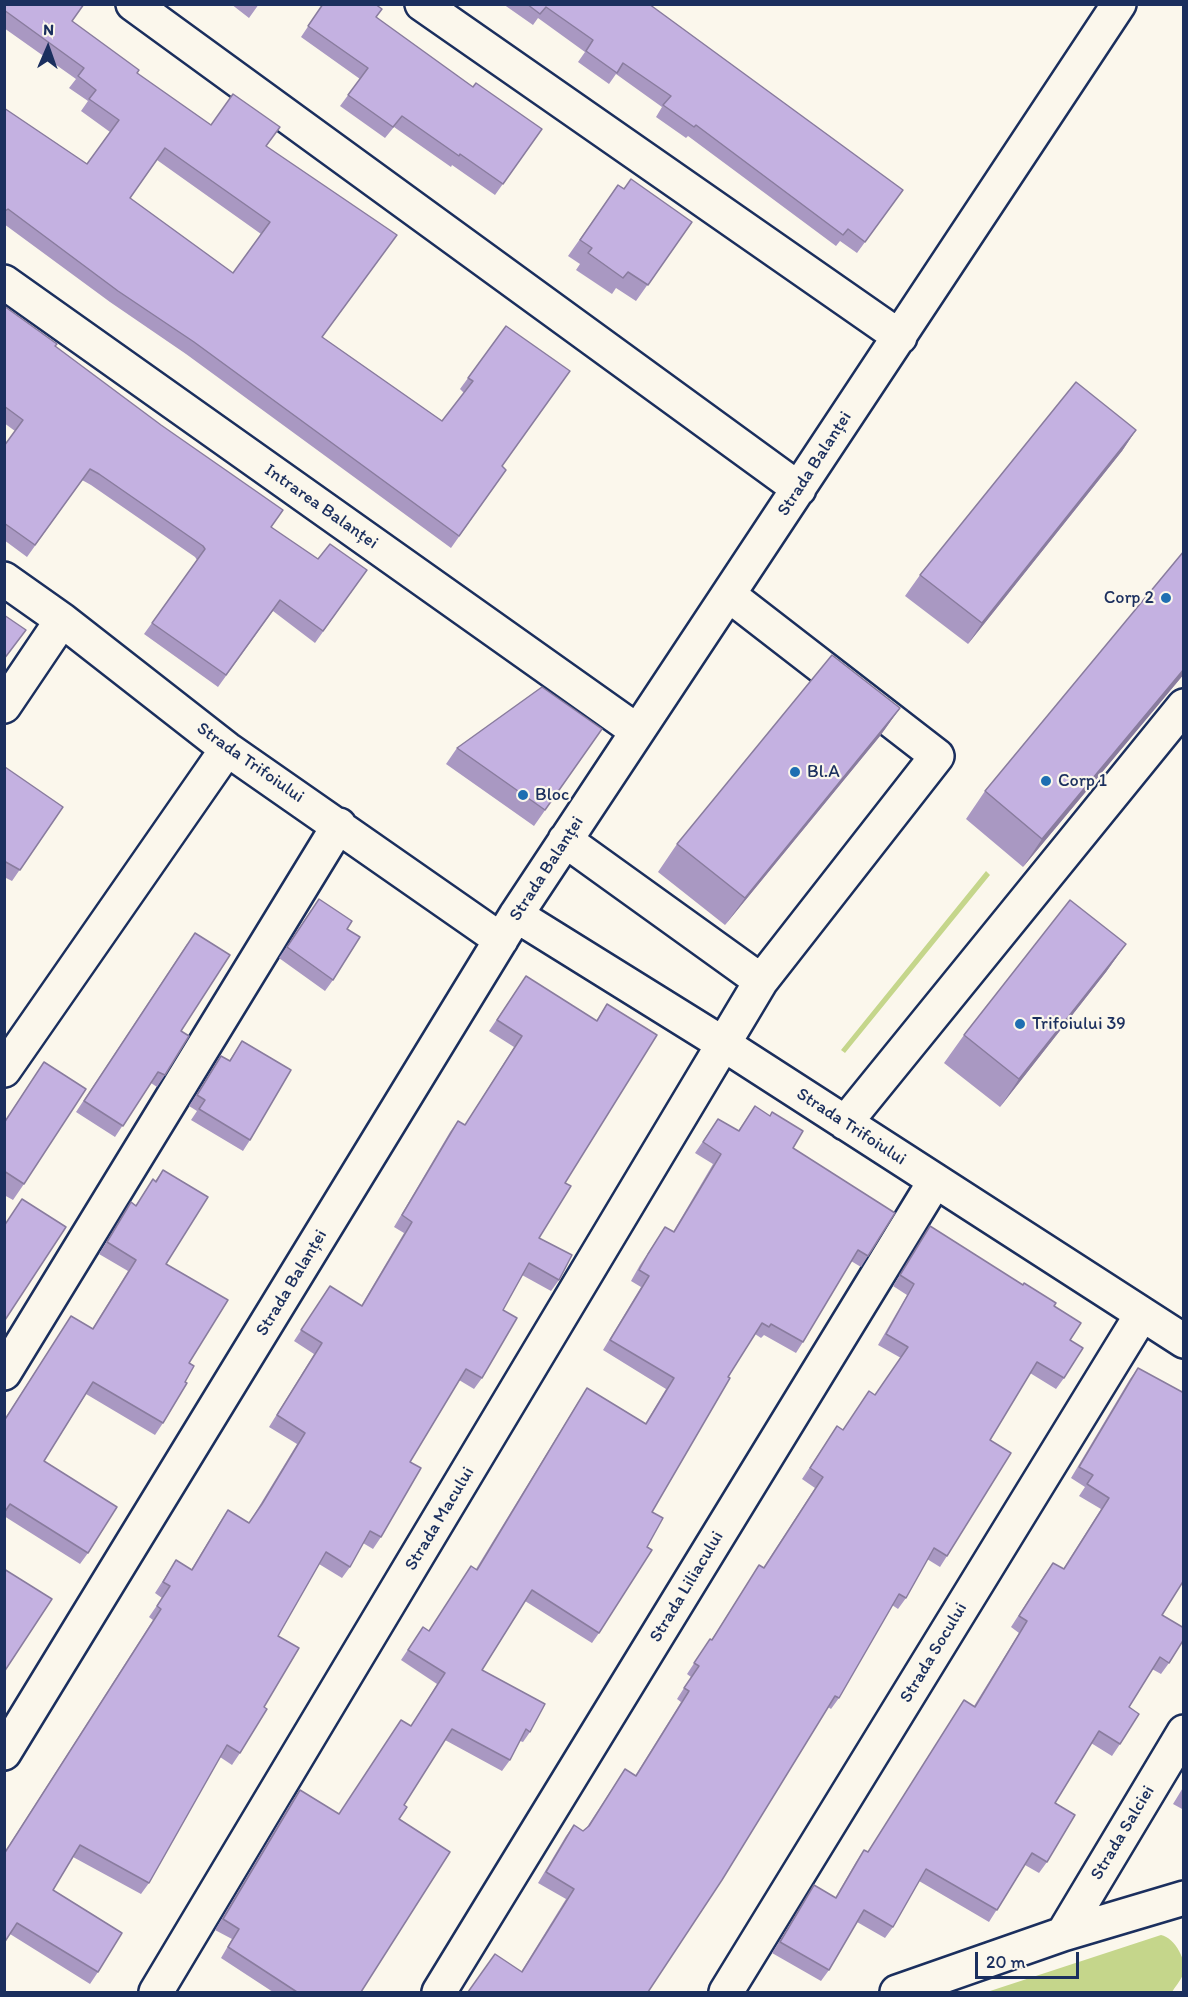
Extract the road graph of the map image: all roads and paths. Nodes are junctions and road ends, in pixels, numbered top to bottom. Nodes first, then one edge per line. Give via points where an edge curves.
1 (134, 4) edge
2 (422, 4) edge
3 (1119, 4) edge
4 (4, 282) edge
5 (900, 337) junction
6 (799, 489) junction
7 (4, 579) edge
8 (729, 595) junction
9 (63, 620) junction
10 (4, 706) edge
11 (1184, 706) edge
12 (637, 731) junction
13 (227, 749) junction
14 (339, 825) junction
15 (565, 840) junction
16 (509, 927) junction
17 (761, 981) junction
18 (725, 1045) junction
19 (4, 1070) edge
20 (845, 1123) junction
21 (935, 1181) junction
22 (1142, 1314) junction
23 (1184, 1341) edge
24 (4, 1373) edge
25 (1184, 1732) edge
26 (4, 1753) edge
27 (1184, 1898) edge
28 (1063, 1934) junction
29 (156, 1992) edge
30 (439, 1992) edge
31 (726, 1992) edge
32 (897, 1992) edge

1 - 6 street
2 - 5 street
3 - 5 street, Strada Balanței
4 - 12 street, Intrarea Balanței
5 - 6 street, Strada Balanței
6 - 8 street, Strada Balanței
7 - 9 street, Strada Trifoiului
8 - 12 street, Strada Balanței
8 - 17 street, Strada Macului via 937,756
9 - 10 street
9 - 13 street, Strada Trifoiului
11 - 20 street
12 - 15 street, Strada Balanței
13 - 14 street, Strada Trifoiului
13 - 19 street
14 - 16 street, Strada Trifoiului
14 - 24 street
15 - 16 street, Strada Balanței
15 - 17 street
16 - 18 street, Strada Trifoiului
16 - 26 street, Strada Balanței
17 - 18 street, Strada Macului
18 - 20 street, Strada Trifoiului
18 - 29 street, Strada Macului
20 - 21 street, Strada Trifoiului
21 - 22 street, Strada Trifoiului
21 - 30 street, Strada Liliacului
22 - 23 street, Strada Trifoiului
22 - 31 street, Strada Socului
25 - 28 street, Strada Salciei
27 - 28 street
28 - 32 street

